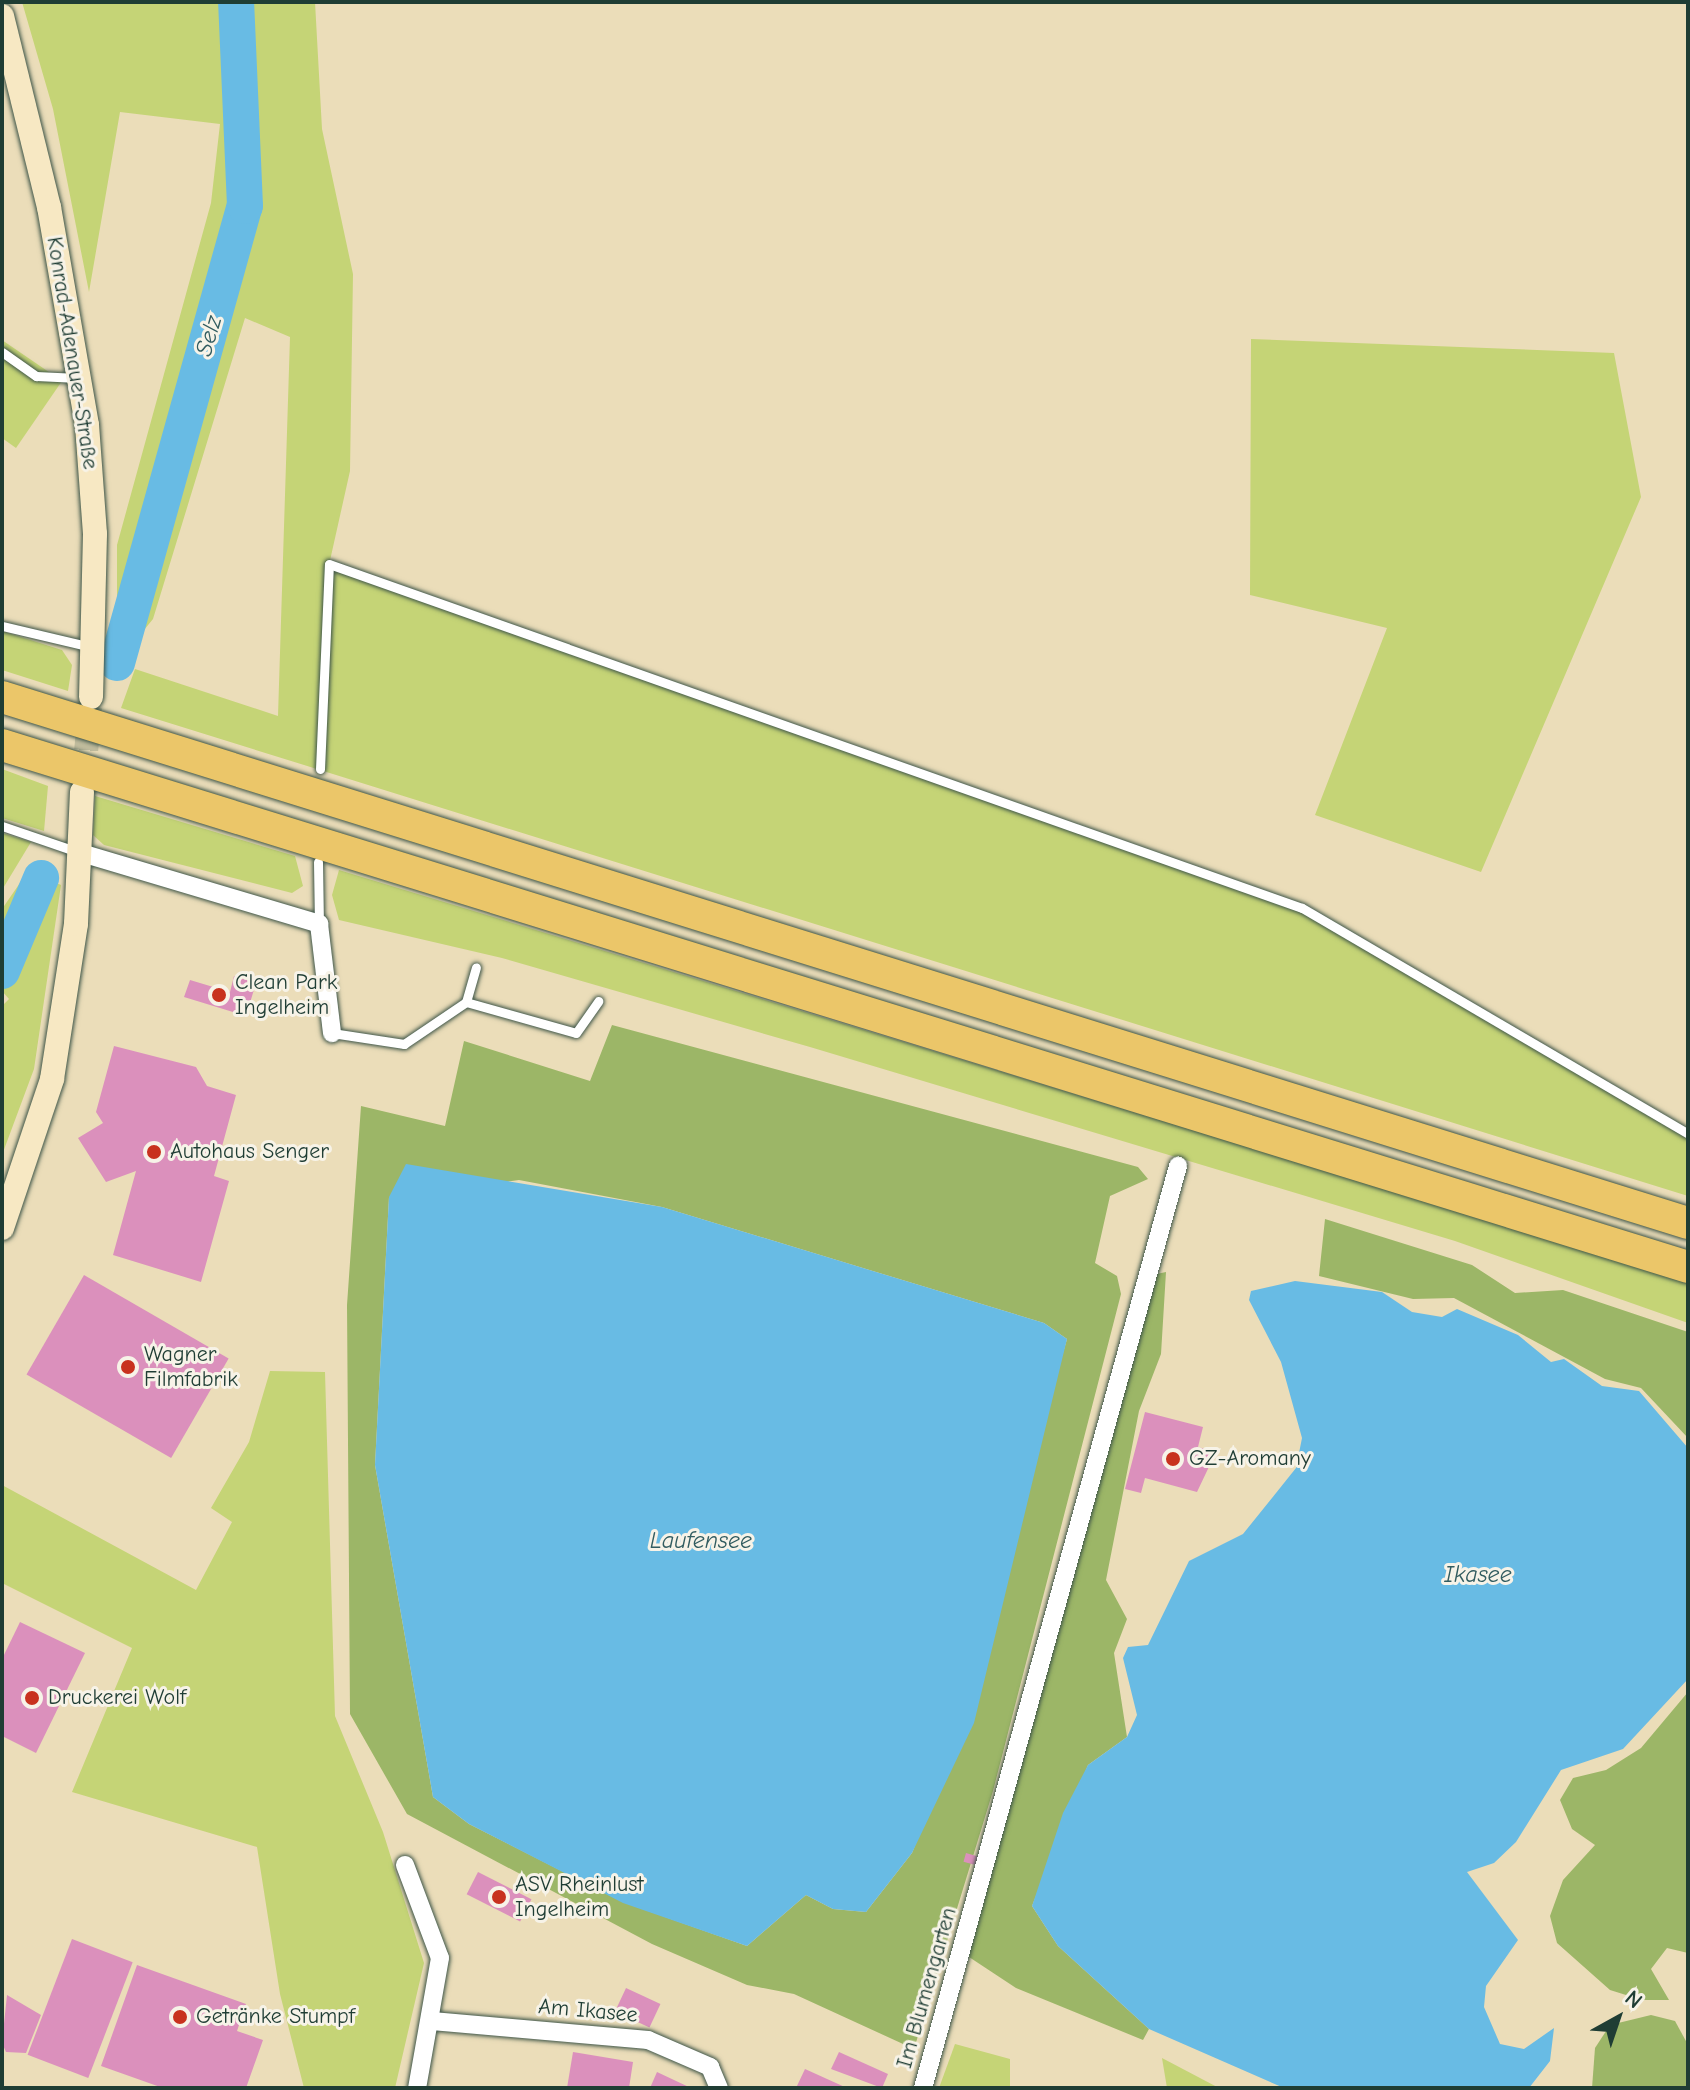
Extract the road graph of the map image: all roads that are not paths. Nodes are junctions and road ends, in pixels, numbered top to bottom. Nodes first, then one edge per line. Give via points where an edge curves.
1 (2, 16) edge
2 (2, 352) edge
3 (78, 378) junction
4 (2, 626) edge
5 (92, 647) junction
6 (2, 697) edge
7 (91, 697) tunnel mouth
8 (2, 745) edge
9 (320, 769) dead end
10 (82, 792) tunnel mouth
11 (2, 826) edge
12 (78, 852) junction
13 (318, 862) dead end
14 (319, 924) junction
15 (476, 967) dead end
16 (598, 1001) dead end
17 (466, 1002) junction
18 (332, 1033) joint
19 (1688, 1134) edge
20 (1178, 1166) dead end
21 (1688, 1223) edge
22 (2, 1228) edge
23 (1688, 1267) edge
24 (405, 1865) dead end
25 (432, 2021) junction
26 (417, 2088) edge
27 (719, 2088) edge
28 (923, 2088) edge

1 - 3 main road, Konrad-Adenauer-Straße via 49,207
2 - 3 lane via 36,376
3 - 5 main road, Konrad-Adenauer-Straße via 95,534
4 - 5 lane
5 - 7 main road, Konrad-Adenauer-Straße
6 - 21 highway
8 - 23 highway
9 - 19 lane via 329,564 1275,897
10 - 12 main road
11 - 12 lane
12 - 14 street
12 - 22 main road via 76,924 52,1079
13 - 14 lane
14 - 18 street
15 - 17 lane
16 - 17 lane via 576,1033
17 - 18 lane via 404,1044
20 - 28 street, Im Blumengarten
24 - 25 street via 440,1958
25 - 26 street
25 - 27 street, Am Ikasee via 648,2040 710,2067

